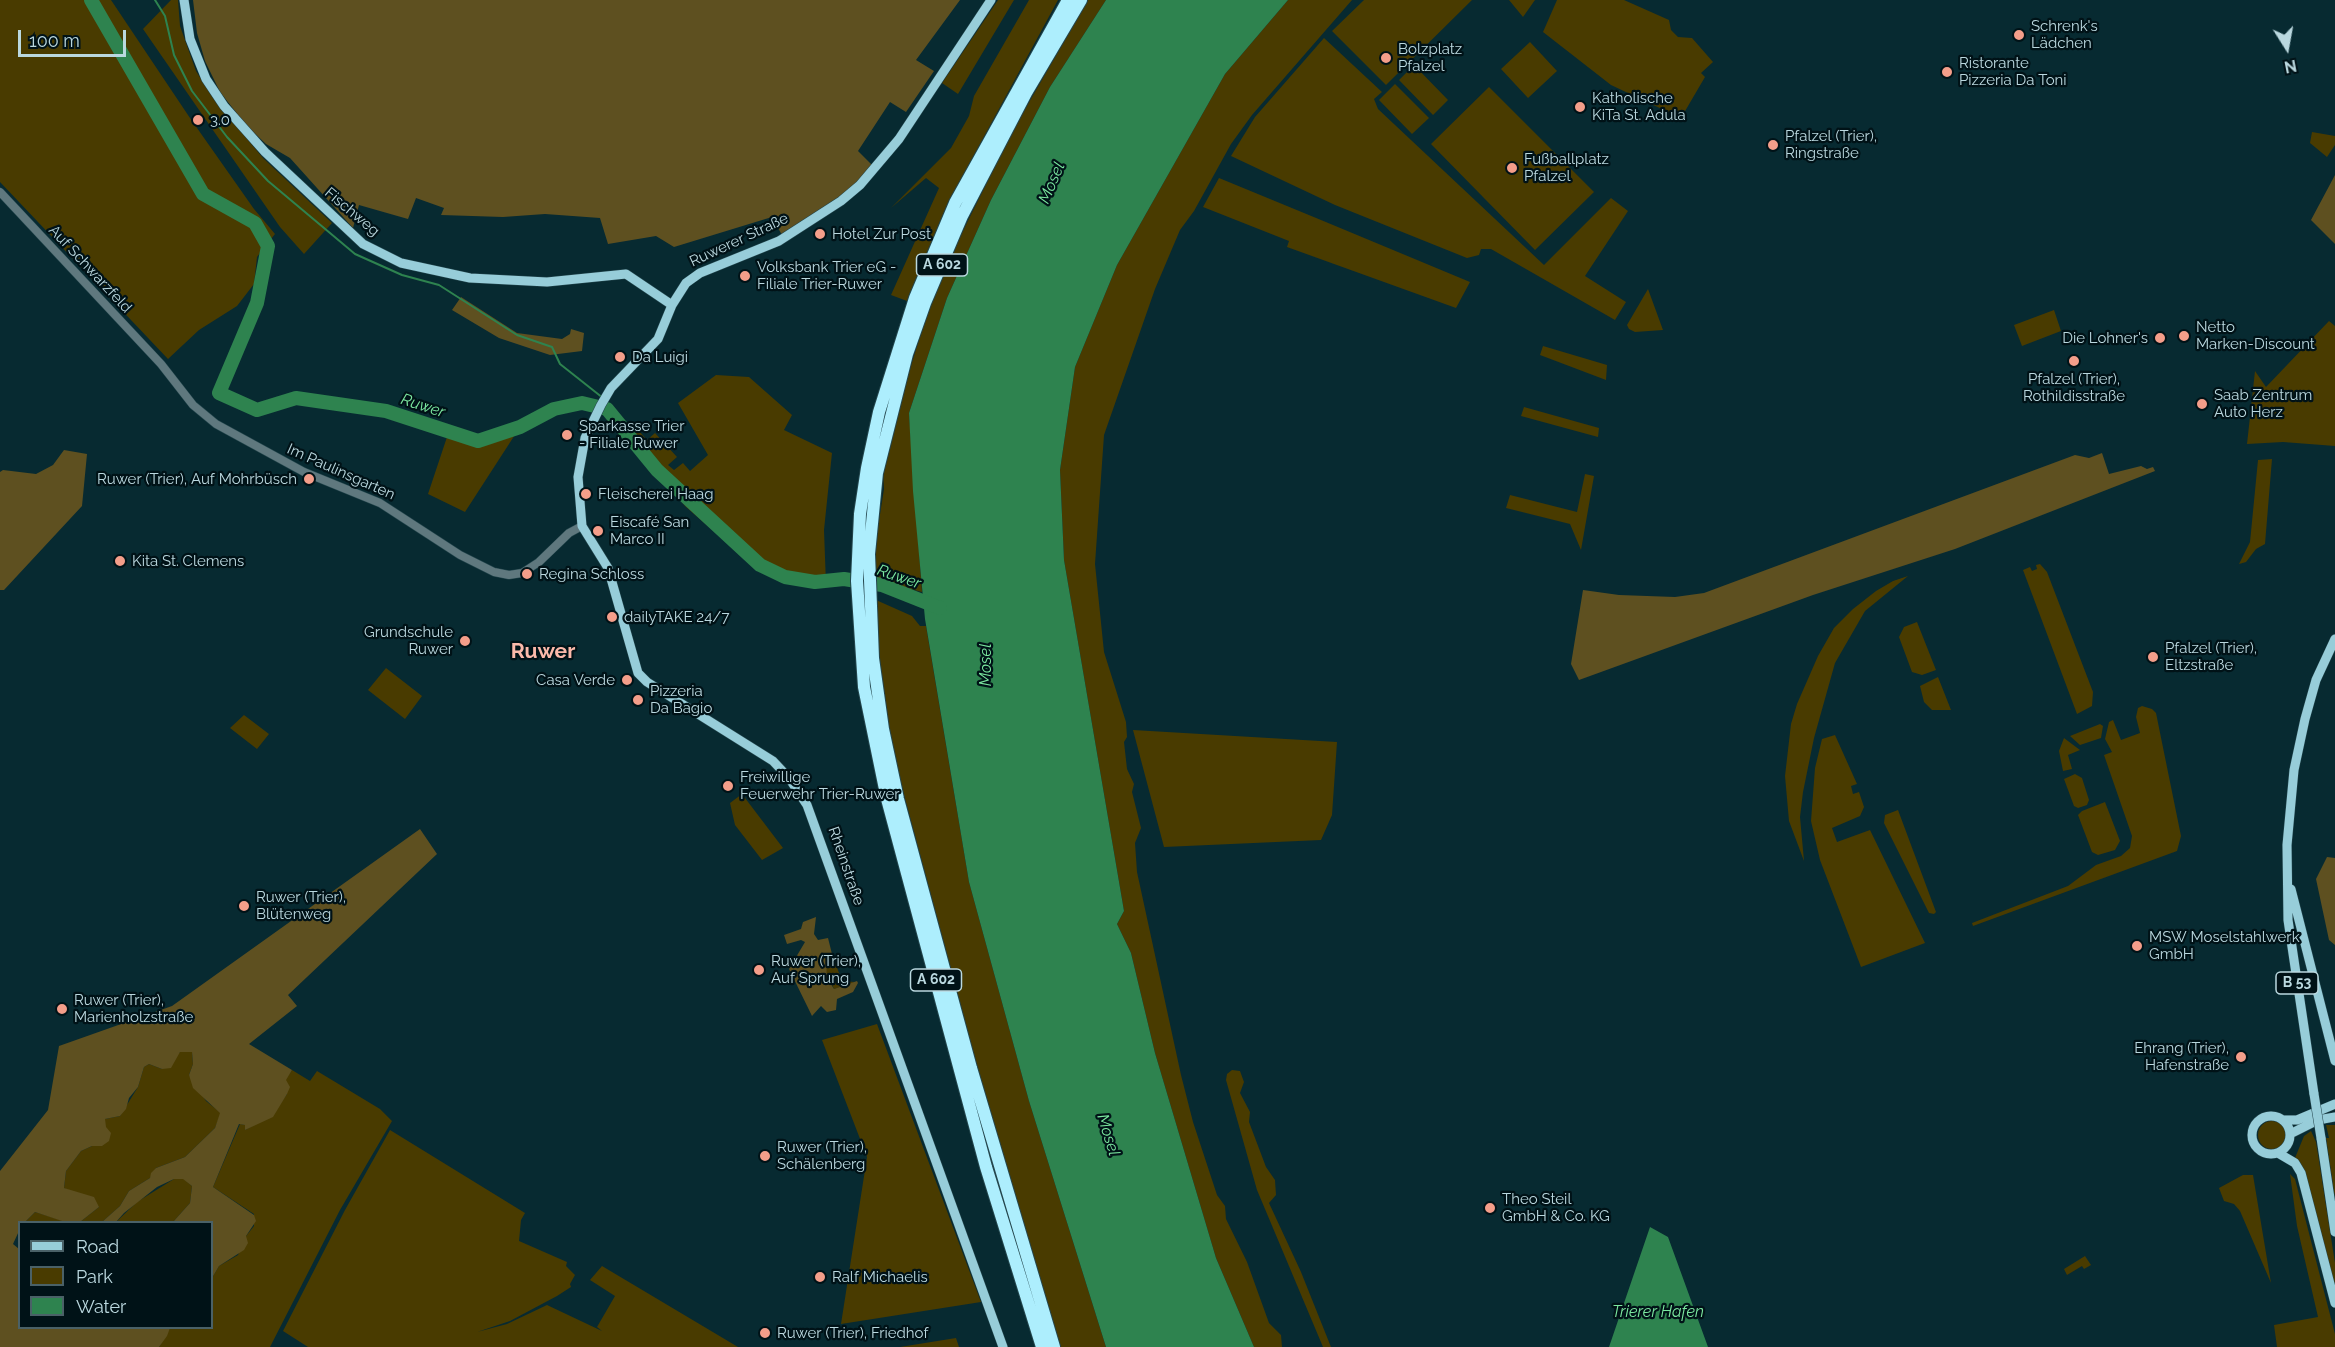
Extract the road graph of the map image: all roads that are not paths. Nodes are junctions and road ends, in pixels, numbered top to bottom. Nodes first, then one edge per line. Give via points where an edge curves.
1 (184, 0) edge
2 (991, 0) edge
3 (1068, 0) edge
4 (1081, 0) edge
5 (0, 192) edge
6 (672, 305) junction
7 (161, 364) joint
8 (585, 438) joint
9 (582, 526) junction
10 (864, 551) junction
11 (863, 609) junction
12 (2335, 639) edge
13 (2286, 872) junction
14 (2335, 1061) edge
15 (2335, 1104) edge
16 (2335, 1117) edge
17 (2283, 1120) junction
18 (2290, 1134) junction
19 (2278, 1153) junction
20 (2335, 1232) edge
21 (2335, 1303) edge
22 (1003, 1347) edge
23 (1042, 1347) edge
24 (1054, 1347) edge

1 - 6 main road, Fischweg via 194,49 206,79 224,106 265,152 363,244 401,263 470,278 547,282 626,274
2 - 6 main road, Ruwerer Straße via 899,140 860,185 779,241 700,273 686,283
3 - 10 highway, A 602 via 955,203 915,298 879,412 867,468
4 - 10 highway, A 602 via 1026,93 962,216 925,303 877,472
5 - 7 street, Auf Schwarzfeld
6 - 8 main road, Ruwerer Straße via 658,339 611,387
7 - 9 street, Im Paulinsgarten via 209,420 298,470 380,503 485,568 509,575 522,573
8 - 9 main road, Rheinstraße via 578,477
9 - 22 main road, Rheinstraße via 608,568 638,673 772,761 807,805
10 - 11 highway, A 602
11 - 23 highway, A 602 via 864,687 887,799 986,1167
11 - 24 highway, A 602 via 898,799 987,1123
12 - 13 main road, B 53 via 2312,692 2297,753
13 - 14 main road
13 - 20 main road, B 53, bridge via 2291,949
15 - 17 main road via 2297,1120
16 - 18 main road via 2318,1120
17 - 18 main road
17 - 19 main road via 2266,1117 2258,1121 2253,1131 2258,1149
18 - 19 main road via 2287,1145
19 - 21 main road via 2295,1163 2301,1173

